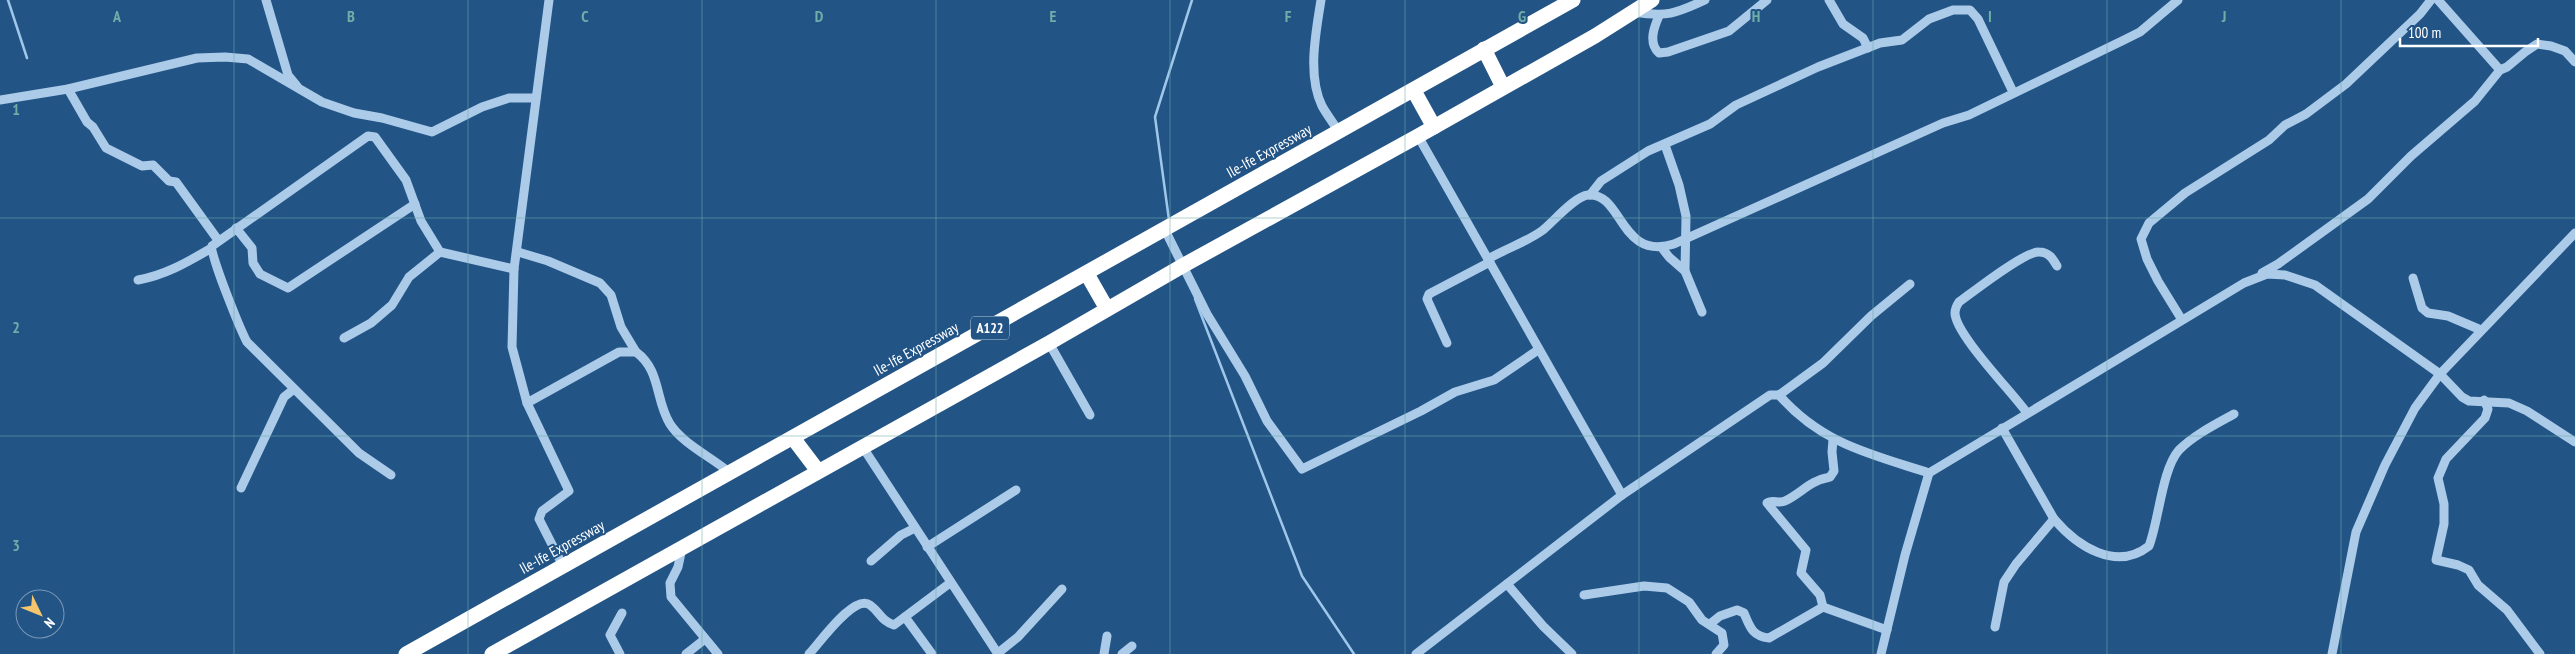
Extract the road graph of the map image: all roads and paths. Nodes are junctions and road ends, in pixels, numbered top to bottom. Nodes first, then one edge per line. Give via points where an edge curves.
1 (266, 0) edge
2 (549, 0) edge
3 (1321, 0) edge
4 (1572, 0) edge
5 (1652, 0) edge
6 (1705, 0) edge
7 (1768, 0) edge
8 (1828, 0) edge
9 (1968, 0) edge
10 (2178, 0) edge
11 (2431, 0) edge
12 (2438, 0) edge
13 (1960, 8) junction
14 (1633, 12) junction
15 (1660, 16) junction
16 (1868, 48) junction
17 (1484, 49) junction
18 (2575, 62) edge
19 (2500, 70) junction
20 (1503, 87) junction
21 (68, 89) junction
22 (300, 90) junction
23 (1414, 91) junction
24 (2013, 92) junction
25 (536, 98) junction
26 (0, 100) edge
27 (1434, 127) junction
28 (1340, 132) junction
29 (1418, 136) junction
30 (1665, 145) junction
31 (1590, 195) junction
32 (415, 204) junction
33 (236, 228) junction
34 (1165, 230) junction
35 (2575, 232) edge
36 (1684, 239) junction
37 (218, 240) junction
38 (1662, 248) junction
39 (210, 250) junction
40 (440, 252) junction
41 (518, 252) junction
42 (1489, 260) junction
43 (1184, 264) junction
44 (2057, 266) dead end
45 (514, 269) junction
46 (1684, 271) junction
47 (1087, 274) junction
48 (2413, 278) dead end
49 (138, 280) dead end
50 (2244, 283) junction
51 (1910, 284) dead end
52 (1107, 309) junction
53 (1702, 312) dead end
54 (2182, 320) junction
55 (2481, 330) junction
56 (344, 338) dead end
57 (1049, 343) junction
58 (1447, 343) dead end
59 (1538, 350) junction
60 (636, 352) junction
61 (2440, 374) junction
62 (294, 389) junction
63 (1779, 395) junction
64 (2484, 400) junction
65 (527, 403) junction
66 (2027, 413) junction
67 (2234, 414) dead end
68 (1090, 415) dead end
69 (2002, 428) junction
70 (793, 438) junction
71 (1833, 439) junction
72 (2575, 442) edge
73 (862, 446) junction
74 (818, 471) junction
75 (729, 472) junction
76 (1929, 473) junction
77 (391, 475) dead end
78 (241, 488) dead end
79 (1016, 490) dead end
80 (1622, 495) junction
81 (2054, 519) junction
82 (915, 528) junction
83 (682, 547) junction
84 (927, 547) junction
85 (871, 561) dead end
86 (563, 566) junction
87 (950, 583) junction
88 (1507, 584) junction
89 (1062, 589) dead end
90 (1584, 594) dead end
91 (1823, 607) junction
92 (622, 613) dead end
93 (905, 617) junction
94 (1710, 624) junction
95 (1995, 627) dead end
96 (1887, 630) junction
97 (1106, 636) dead end
98 (704, 639) junction
99 (1132, 646) dead end
100 (406, 654) edge
101 (492, 654) edge
102 (620, 654) edge
103 (686, 654) edge
104 (718, 654) edge
105 (809, 654) edge
106 (932, 654) edge
107 (998, 654) edge
108 (1104, 654) edge
109 (1122, 654) edge
110 (1416, 654) edge
111 (1572, 654) edge
112 (1716, 654) edge
113 (1881, 654) edge
114 (2332, 654) edge
115 (2540, 654) edge

1 - 22 street via 288,75
2 - 25 street
3 - 28 street via 1316,32 1315,79 1322,105
4 - 17 highway, Ile-Ife Expressway / A122
5 - 14 highway, A122
6 - 15 street via 1678,13
7 - 15 street via 1729,31 1659,53 1653,42
8 - 16 street via 1843,24 1863,38
9 - 13 street
10 - 24 street via 2140,32
11 - 54 street via 2346,84 2269,140 2185,193 2149,223 2141,240 2147,259
12 - 19 street
13 - 16 street via 1929,19 1902,40
13 - 24 street via 1970,10 1978,19
14 - 15 street
14 - 20 highway, A122
16 - 30 street via 1736,105 1710,124
17 - 20 highway
17 - 23 highway, Ile-Ife Expressway / A122
18 - 19 street via 2565,51 2537,44
19 - 50 street via 2475,100 2368,199 2278,264
20 - 27 highway, A122
21 - 22 street via 197,58 225,57 248,59
21 - 26 street
21 - 37 street via 106,148 142,166 153,165 169,181 176,182
22 - 25 street via 354,113 432,132 482,107 509,98
23 - 27 highway
23 - 28 highway, Ile-Ife Expressway / A122
24 - 36 street via 1969,115 1943,123
25 - 41 street
27 - 29 highway, A122
28 - 34 highway, Ile-Ife Expressway / A122
29 - 42 street
29 - 43 highway, A122
30 - 31 street via 1648,151 1601,181
30 - 36 street via 1686,216
31 - 38 street via 1603,200 1616,212 1635,240
31 - 42 street via 1582,197 1541,231
32 - 33 street via 288,288 260,274 253,262 252,248
32 - 33 street via 406,180 375,138 368,136
32 - 40 street
33 - 37 street
34 - 43 street
34 - 47 highway, Ile-Ife Expressway / A122
35 - 55 street
36 - 38 street
36 - 46 street
37 - 39 street
38 - 46 street
39 - 49 street via 173,270
39 - 62 street via 237,324 247,342
40 - 45 street
40 - 56 street via 409,277 392,305 371,323
41 - 45 street
41 - 60 street via 600,283 611,295 621,327
42 - 58 street via 1429,294 1427,299
42 - 59 street
43 - 52 highway, A122
43 - 59 street via 1207,314 1245,376 1267,422 1302,469 1421,412 1455,392 1494,380
44 - 66 street via 2049,255 2039,252 2025,256 1959,302 1954,311 1956,320 1973,346
45 - 65 street via 512,347
46 - 53 street
47 - 52 highway
47 - 70 highway, Ile-Ife Expressway / A122
48 - 55 street via 2422,308 2428,313 2448,316
50 - 54 street
50 - 61 street via 2267,274 2285,275 2315,285
51 - 63 street via 1871,316 1823,363
52 - 57 highway, A122
54 - 66 street
55 - 61 street
57 - 68 street
57 - 73 highway, A122
59 - 80 street
60 - 65 street via 619,352
60 - 75 street via 650,366 669,422 679,435
61 - 64 street via 2462,398
61 - 114 street via 2415,408 2384,465 2356,532
62 - 77 street via 359,453
62 - 78 street via 284,397
63 - 71 street via 1803,419
63 - 80 street via 1770,395 1747,409
64 - 72 street via 2515,406
64 - 115 street via 2488,409 2485,418 2446,459 2438,478 2444,504 2444,524 2436,560 2469,570 2478,585 2507,610
65 - 86 street via 569,491 542,511 539,519
66 - 69 street
67 - 81 street via 2179,451 2172,464 2152,539 2139,554 2128,558 2095,552 2065,532
69 - 76 street
69 - 81 street
70 - 74 highway
70 - 75 highway, Ile-Ife Expressway / A122
71 - 76 street
71 - 91 street via 1834,471 1830,477 1808,484 1785,501 1767,503 1806,550 1801,573 1820,595
73 - 74 highway, A122
73 - 82 street
74 - 83 highway, A122
75 - 86 highway, Ile-Ife Expressway / A122
76 - 96 street
79 - 84 street
80 - 88 street
81 - 95 street via 2004,582
82 - 84 street
82 - 85 street
83 - 98 street via 678,567 670,583 671,597
83 - 101 highway, A122
84 - 87 street
86 - 100 highway, Ile-Ife Expressway / A122
87 - 93 street
87 - 107 street
88 - 110 street
88 - 111 street
89 - 107 street
90 - 94 street via 1644,586 1667,588 1689,602 1702,620
91 - 94 street via 1769,638 1751,631 1744,613 1737,610
91 - 96 street
92 - 102 street via 610,636
93 - 105 street via 894,626 884,622 870,605 864,603 832,624
93 - 106 street
94 - 112 street via 1722,633 1724,644
96 - 113 street
97 - 108 street
98 - 103 street
98 - 104 street
99 - 109 street

